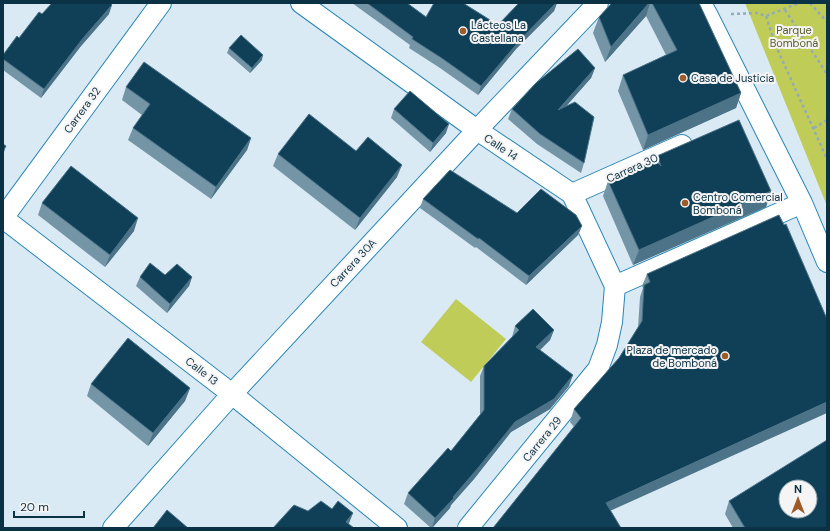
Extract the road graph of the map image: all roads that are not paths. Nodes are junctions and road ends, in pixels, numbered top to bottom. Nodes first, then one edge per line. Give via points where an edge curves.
1 (161, 3) edge
2 (301, 3) edge
3 (598, 3) edge
4 (704, 9) edge
5 (477, 130) junction
6 (700, 137) edge
7 (572, 194) junction
8 (802, 203) junction
9 (3, 218) edge
10 (827, 262) edge
11 (615, 286) junction
12 (232, 394) junction
13 (113, 528) edge
14 (397, 528) edge
15 (468, 528) edge

1 - 9 street, Carrera 32
2 - 5 street, Calle 14
3 - 5 street, Carrera 30A
4 - 8 street via 750,115
5 - 7 street, Calle 14
5 - 12 street, Carrera 30A
6 - 7 street, Carrera 30
7 - 11 street
8 - 10 street
8 - 11 street
9 - 12 street, Calle 13
11 - 15 street, Carrera 29 via 612,322 598,370
12 - 13 street, Carrera 30A
12 - 14 street, Calle 13

